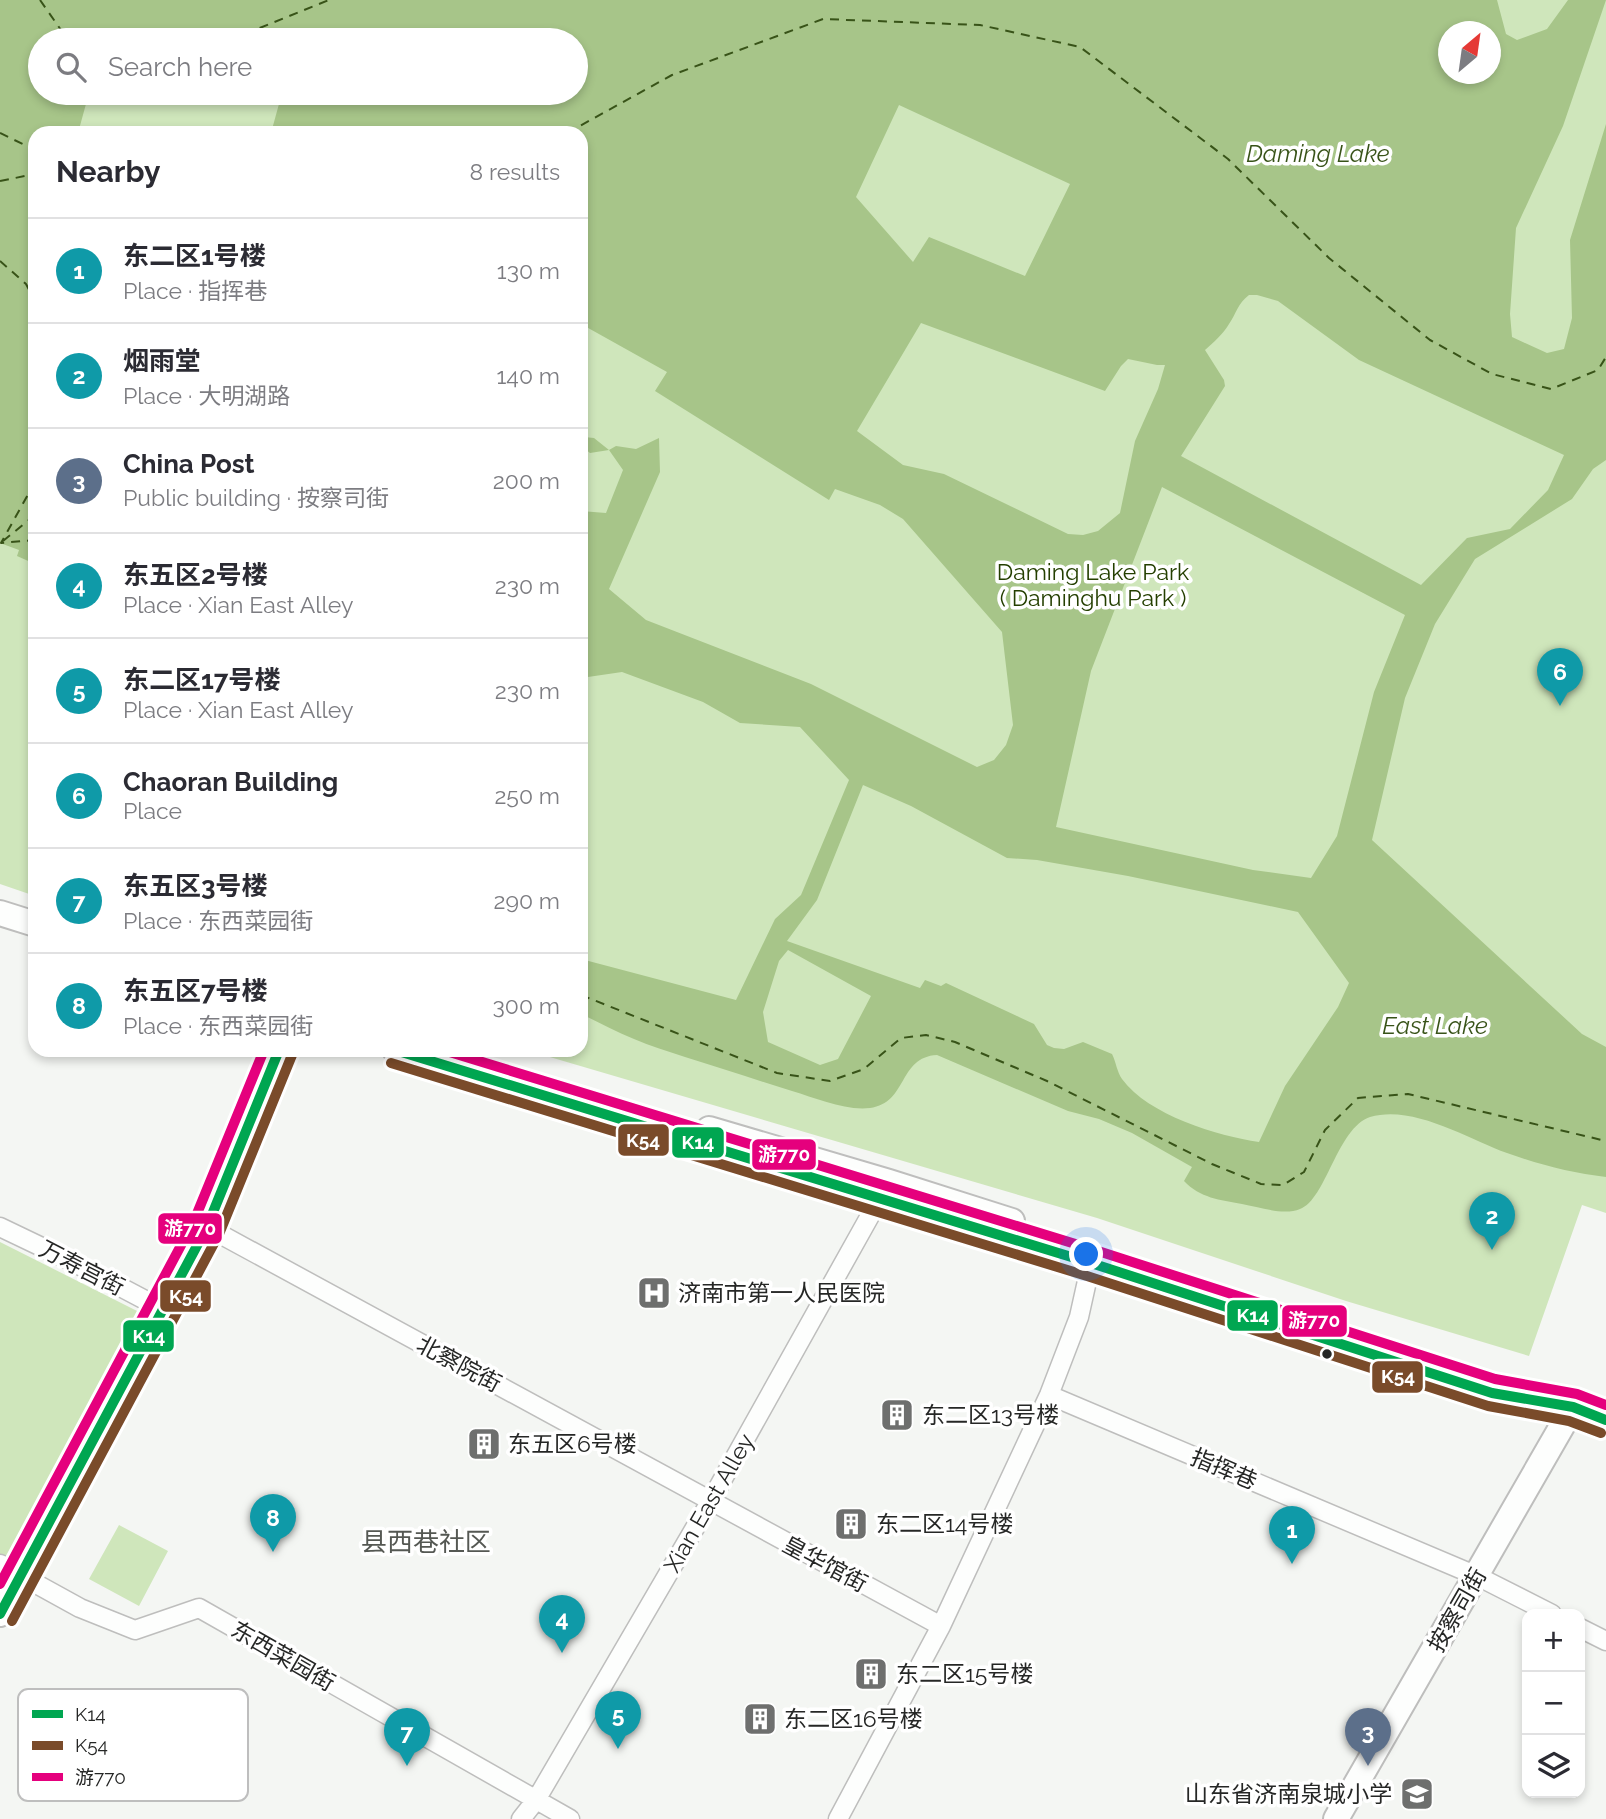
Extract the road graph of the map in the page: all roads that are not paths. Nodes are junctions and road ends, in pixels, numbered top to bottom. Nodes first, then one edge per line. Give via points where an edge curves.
1 (0, 913) edge
2 (28, 922) edge
3 (0, 930) edge
4 (28, 939) edge
5 (276, 1057) edge
6 (418, 1057) edge
7 (472, 1057) edge
8 (884, 1191) junction
9 (0, 1227) edge
10 (207, 1227) junction
11 (1091, 1263) junction
12 (163, 1310) junction
13 (1049, 1395) junction
14 (1573, 1403) junction
15 (1606, 1411) edge
16 (1606, 1420) edge
17 (710, 1502) junction
18 (11, 1569) edge
19 (1477, 1576) junction
20 (1542, 1609) edge
21 (0, 1614) edge
22 (941, 1626) junction
23 (1585, 1630) edge
24 (1606, 1641) edge
25 (536, 1800) junction
26 (521, 1819) edge
27 (570, 1819) edge
28 (838, 1819) edge
29 (1336, 1819) edge

1 - 2 main road
3 - 4 main road
5 - 10 main road
6 - 8 main road
7 - 8 main road
8 - 11 main road
8 - 14 main road
8 - 17 street, Xian East Alley
9 - 12 street, 万寿宫街
10 - 12 main road
10 - 17 street, 北察院街
11 - 13 street via 1079,1317
11 - 14 main road via 1492,1393
12 - 18 main road
13 - 19 street, 指挥巷
13 - 22 street
14 - 15 main road
14 - 16 main road
14 - 19 main road, 按察司街
17 - 22 street, 皇华馆街
17 - 25 street, Xian East Alley
18 - 21 main road
18 - 25 street, 东西菜园街 via 80,1608 135,1630 199,1608
19 - 20 street, 指挥巷
19 - 29 main road, 按察司街
22 - 28 street
23 - 24 street
25 - 26 street, Xian East Alley
25 - 27 street, 东西菜园街

